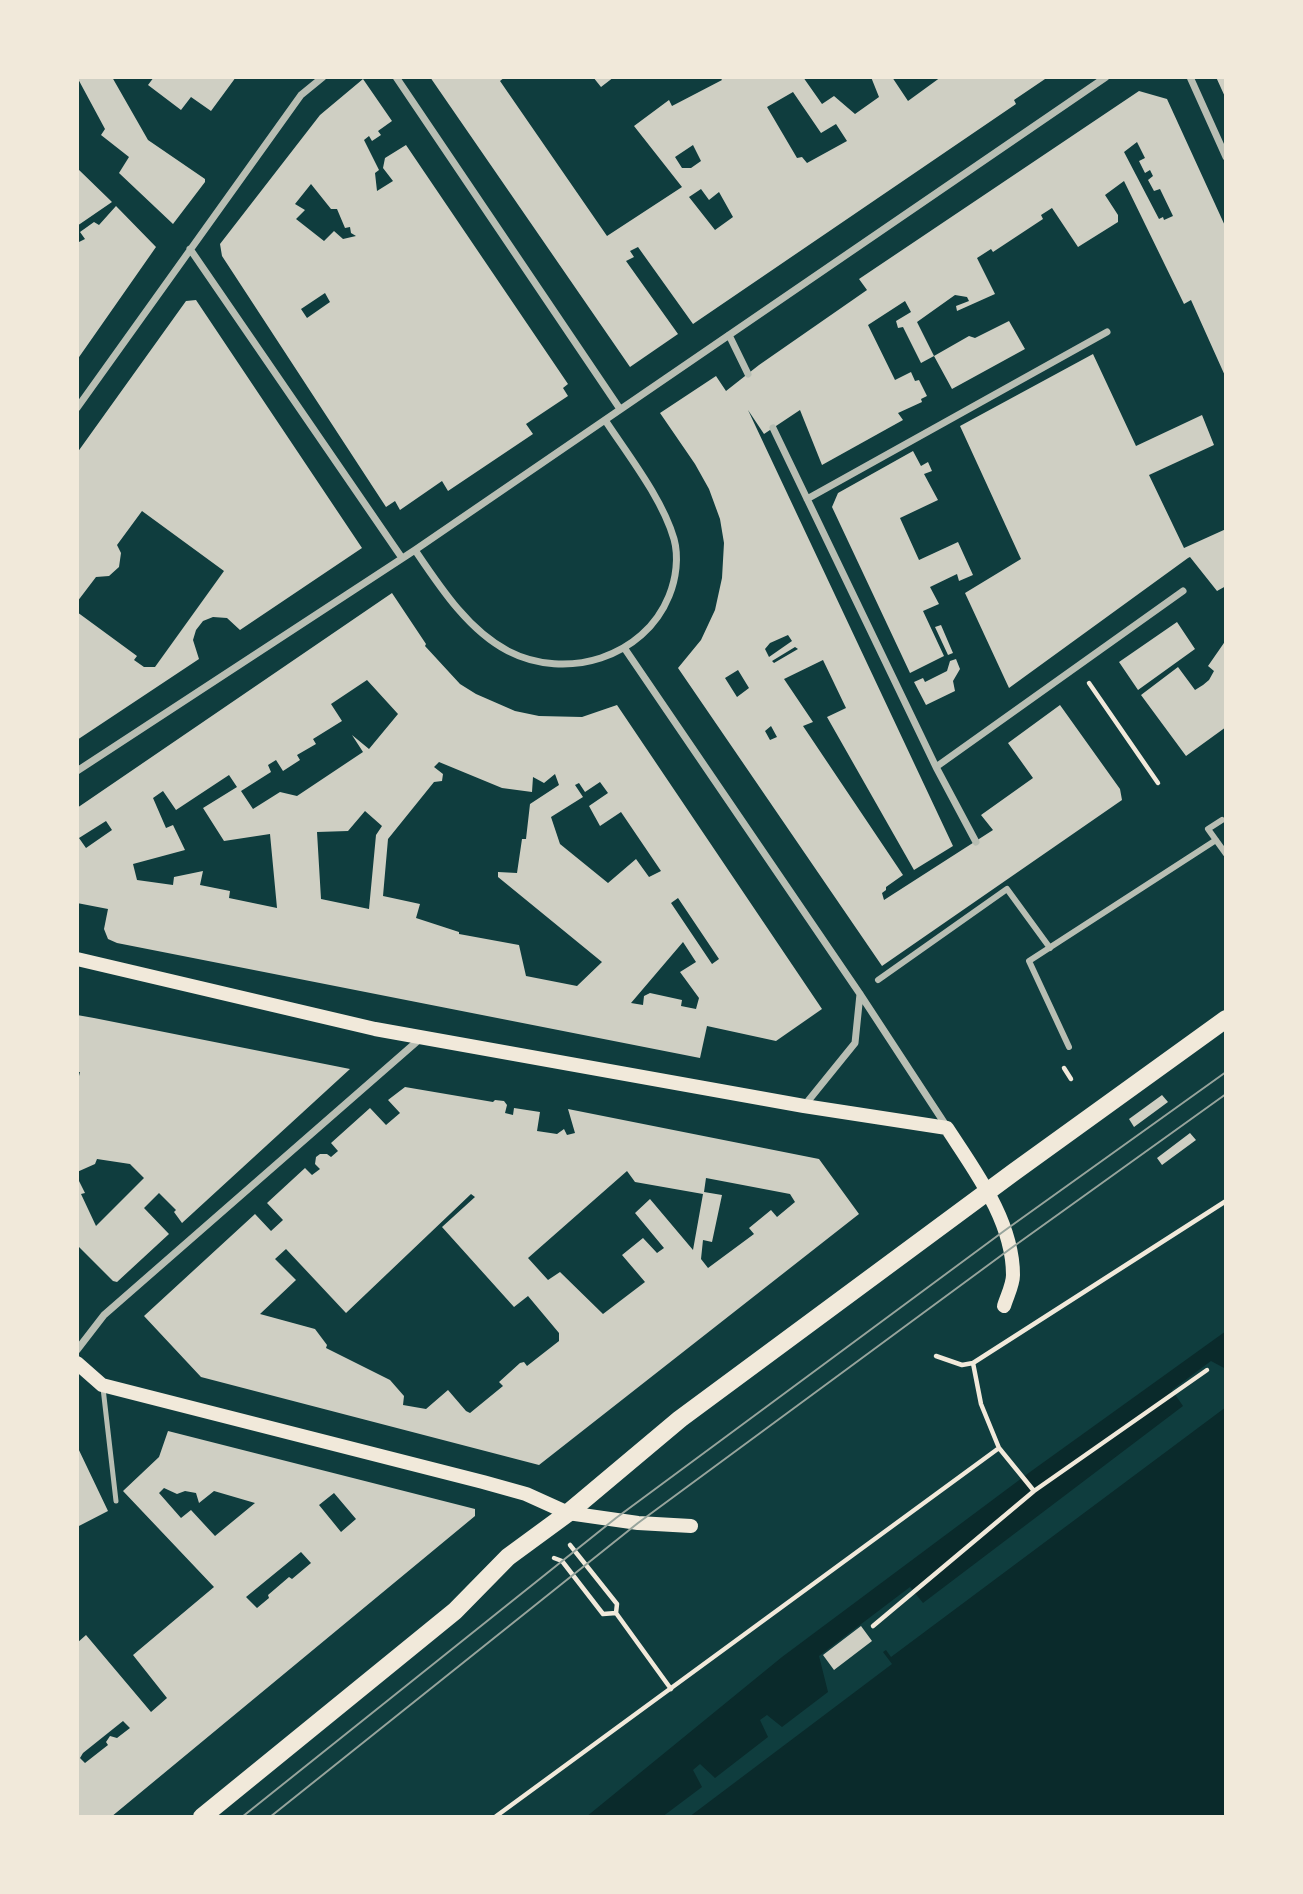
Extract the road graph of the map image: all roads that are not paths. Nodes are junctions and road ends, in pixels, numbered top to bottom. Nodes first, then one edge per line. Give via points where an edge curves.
1 (323, 77) edge
2 (396, 77) edge
3 (1107, 77) edge
4 (1190, 77) edge
5 (1226, 157) edge
6 (190, 249) junction
7 (1107, 332) dead end
8 (729, 335) junction
9 (748, 374) dead end
10 (77, 408) edge
11 (620, 409) junction
12 (604, 420) junction
13 (774, 428) dead end
14 (807, 499) junction
15 (415, 550) junction
16 (402, 558) junction
17 (1183, 591) dead end
18 (625, 649) junction
19 (936, 767) junction
20 (77, 771) edge
21 (1222, 820) dead end
22 (1216, 840) junction
23 (976, 842) dead end
24 (1226, 854) edge
25 (1050, 947) junction
26 (77, 960) edge
27 (878, 980) dead end
28 (860, 994) junction
29 (1226, 1019) edge
30 (422, 1037) junction
31 (1069, 1046) dead end
32 (804, 1106) junction
33 (947, 1128) junction
34 (988, 1191) junction
35 (1004, 1306) dead end
36 (77, 1350) edge
37 (77, 1363) edge
38 (103, 1385) junction
39 (116, 1501) dead end
40 (568, 1513) junction
41 (691, 1526) dead end
42 (202, 1817) edge

1 - 6 street via 301,95
2 - 11 street
3 - 8 street
4 - 5 street
6 - 10 street
6 - 16 street
7 - 14 street
8 - 9 street
8 - 11 street
11 - 12 street
12 - 15 street
12 - 18 street via 659,505 674,539 676,559 675,582 667,602 652,626
13 - 14 street
14 - 19 street
15 - 16 street
15 - 18 street via 471,623 508,651 564,665 590,662
16 - 20 street
17 - 19 street
18 - 28 street
19 - 23 street
21 - 22 street via 1208,829
22 - 24 street
22 - 25 street
25 - 27 street via 1007,889
25 - 31 street via 1029,961
26 - 30 main road
28 - 32 street via 855,1043
28 - 33 street
29 - 34 main road
30 - 32 main road
30 - 36 street via 104,1315
32 - 33 main road
33 - 34 main road
34 - 35 main road via 1010,1249 1013,1276
34 - 40 main road via 680,1419
37 - 38 main road
38 - 39 lane
38 - 40 main road via 526,1494
40 - 41 main road
40 - 42 main road via 508,1557 455,1611

